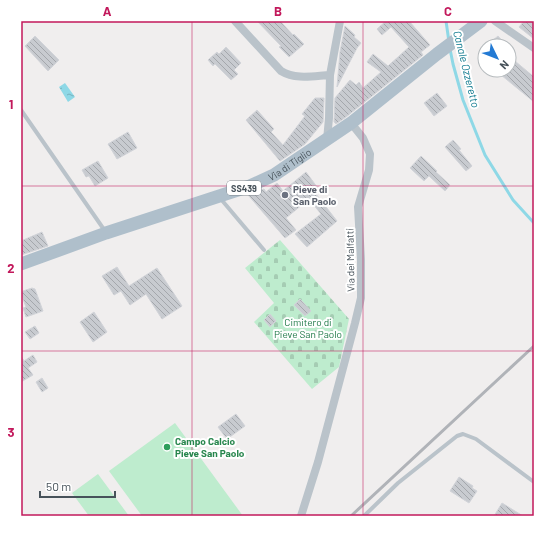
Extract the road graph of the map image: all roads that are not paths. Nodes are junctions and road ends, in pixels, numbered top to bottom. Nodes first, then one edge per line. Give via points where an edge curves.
1 (235, 21) edge
2 (340, 21) edge
3 (481, 21) edge
4 (495, 21) edge
5 (534, 48) edge
6 (330, 75) junction
7 (21, 110) edge
8 (351, 123) junction
9 (326, 140) junction
10 (218, 196) junction
11 (106, 232) junction
12 (264, 250) dead end
13 (21, 264) edge
14 (534, 482) edge
15 (301, 516) edge
16 (364, 516) edge

1 - 6 street via 281,70 288,74 298,77
2 - 6 street
3 - 8 main road, Via di Tiglio / SS439
4 - 5 street
6 - 9 street
7 - 11 lane
8 - 9 main road, Via di Tiglio / SS439
8 - 15 street, Via dei Malfatti via 363,138 370,154 369,170 358,207 361,298 320,455
9 - 10 main road, Via di Tiglio / SS439 via 274,175
10 - 11 main road, Via di Tiglio / SS439
10 - 12 lane
11 - 13 main road, Via di Tiglio / SS439
14 - 16 lane via 476,439 463,434 457,436 398,483

